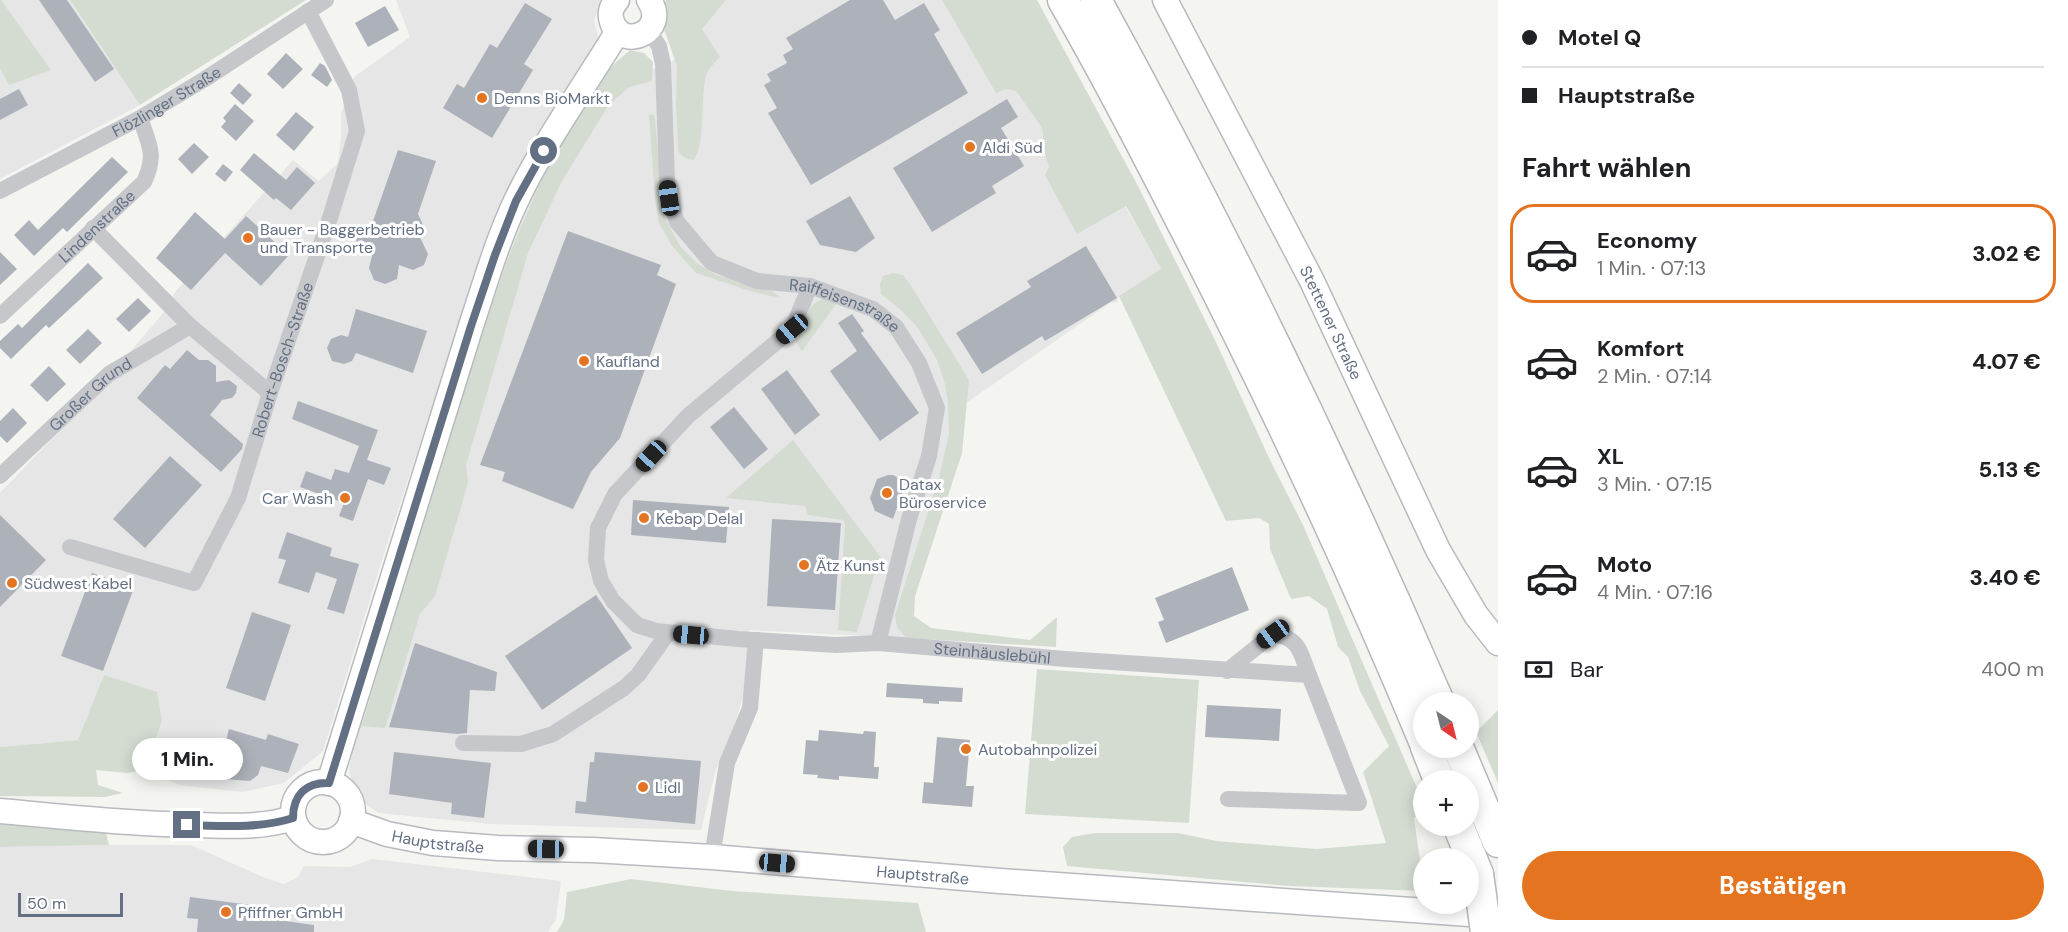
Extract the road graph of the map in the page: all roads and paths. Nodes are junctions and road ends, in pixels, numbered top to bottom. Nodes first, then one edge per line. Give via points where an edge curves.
1 (326, 0) edge
2 (649, 0) edge
3 (1063, 0) edge
4 (1096, 0) edge
5 (1165, 0) edge
6 (610, 2) edge
7 (308, 11) junction
8 (648, 30) junction
9 (618, 31) junction
10 (140, 117) junction
11 (0, 191) edge
12 (93, 228) junction
13 (810, 286) junction
14 (0, 316) edge
15 (190, 326) junction
16 (270, 393) junction
17 (0, 476) edge
18 (70, 547) dead end
19 (668, 633) junction
20 (756, 640) junction
21 (878, 643) junction
22 (1498, 643) edge
23 (1227, 671) junction
24 (1309, 675) junction
25 (1435, 692) edge
26 (1413, 716) edge
27 (463, 743) dead end
28 (1463, 758) edge
29 (329, 783) junction
30 (1228, 799) dead end
31 (0, 811) edge
32 (293, 818) junction
33 (351, 821) junction
34 (1498, 842) edge
35 (712, 857) junction
36 (1479, 876) edge
37 (1479, 881) edge
38 (1498, 916) edge
39 (1498, 922) edge
40 (1486, 932) edge

1 - 7 street, Flözlinger Straße
2 - 8 street via 654,16
3 - 26 highway via 1265,387
4 - 25 highway via 1189,172 1291,375
5 - 22 street, Stettener Straße via 1312,281 1438,550 1476,615
6 - 9 street via 611,20
7 - 10 street, Flözlinger Straße
7 - 16 street, Robert-Bosch-Straße via 349,90 357,131
8 - 9 street via 630,36
8 - 13 street, Raiffeisenstraße via 659,46 663,64 667,180 677,222 715,265 760,282
9 - 29 street via 516,201 495,255
10 - 11 street, Flözlinger Straße
10 - 12 street, Lindenstraße via 152,153 149,171 144,182
12 - 14 street, Lindenstraße
12 - 15 street
13 - 19 street, Steinhäuslebühl via 792,329 680,424 615,494 598,528 596,560 601,581 613,601 638,625
13 - 21 street, Raiffeisenstraße via 873,309 896,327 919,363 936,408 929,456
15 - 16 street
15 - 17 street, Großer Grund via 109,374
16 - 18 street, Robert-Bosch-Straße via 238,498 194,583
19 - 20 street, Steinhäuslebühl
19 - 27 street via 624,688 553,734 521,744
20 - 21 street, Steinhäuslebühl via 836,645
20 - 35 street via 750,708 727,763
21 - 23 street, Steinhäuslebühl
23 - 24 street, Steinhäuslebühl
23 - 24 street via 1273,634 1286,636 1298,645
24 - 30 street via 1359,803
28 - 34 highway
29 - 32 street via 309,785 301,791
29 - 33 street via 344,790 353,813
31 - 32 street via 168,825 243,826
32 - 33 street via 300,832 320,842 342,834
33 - 35 street, Hauptstraße via 387,834 433,843
35 - 38 street, Hauptstraße
36 - 39 highway, bridge
37 - 40 highway, bridge

